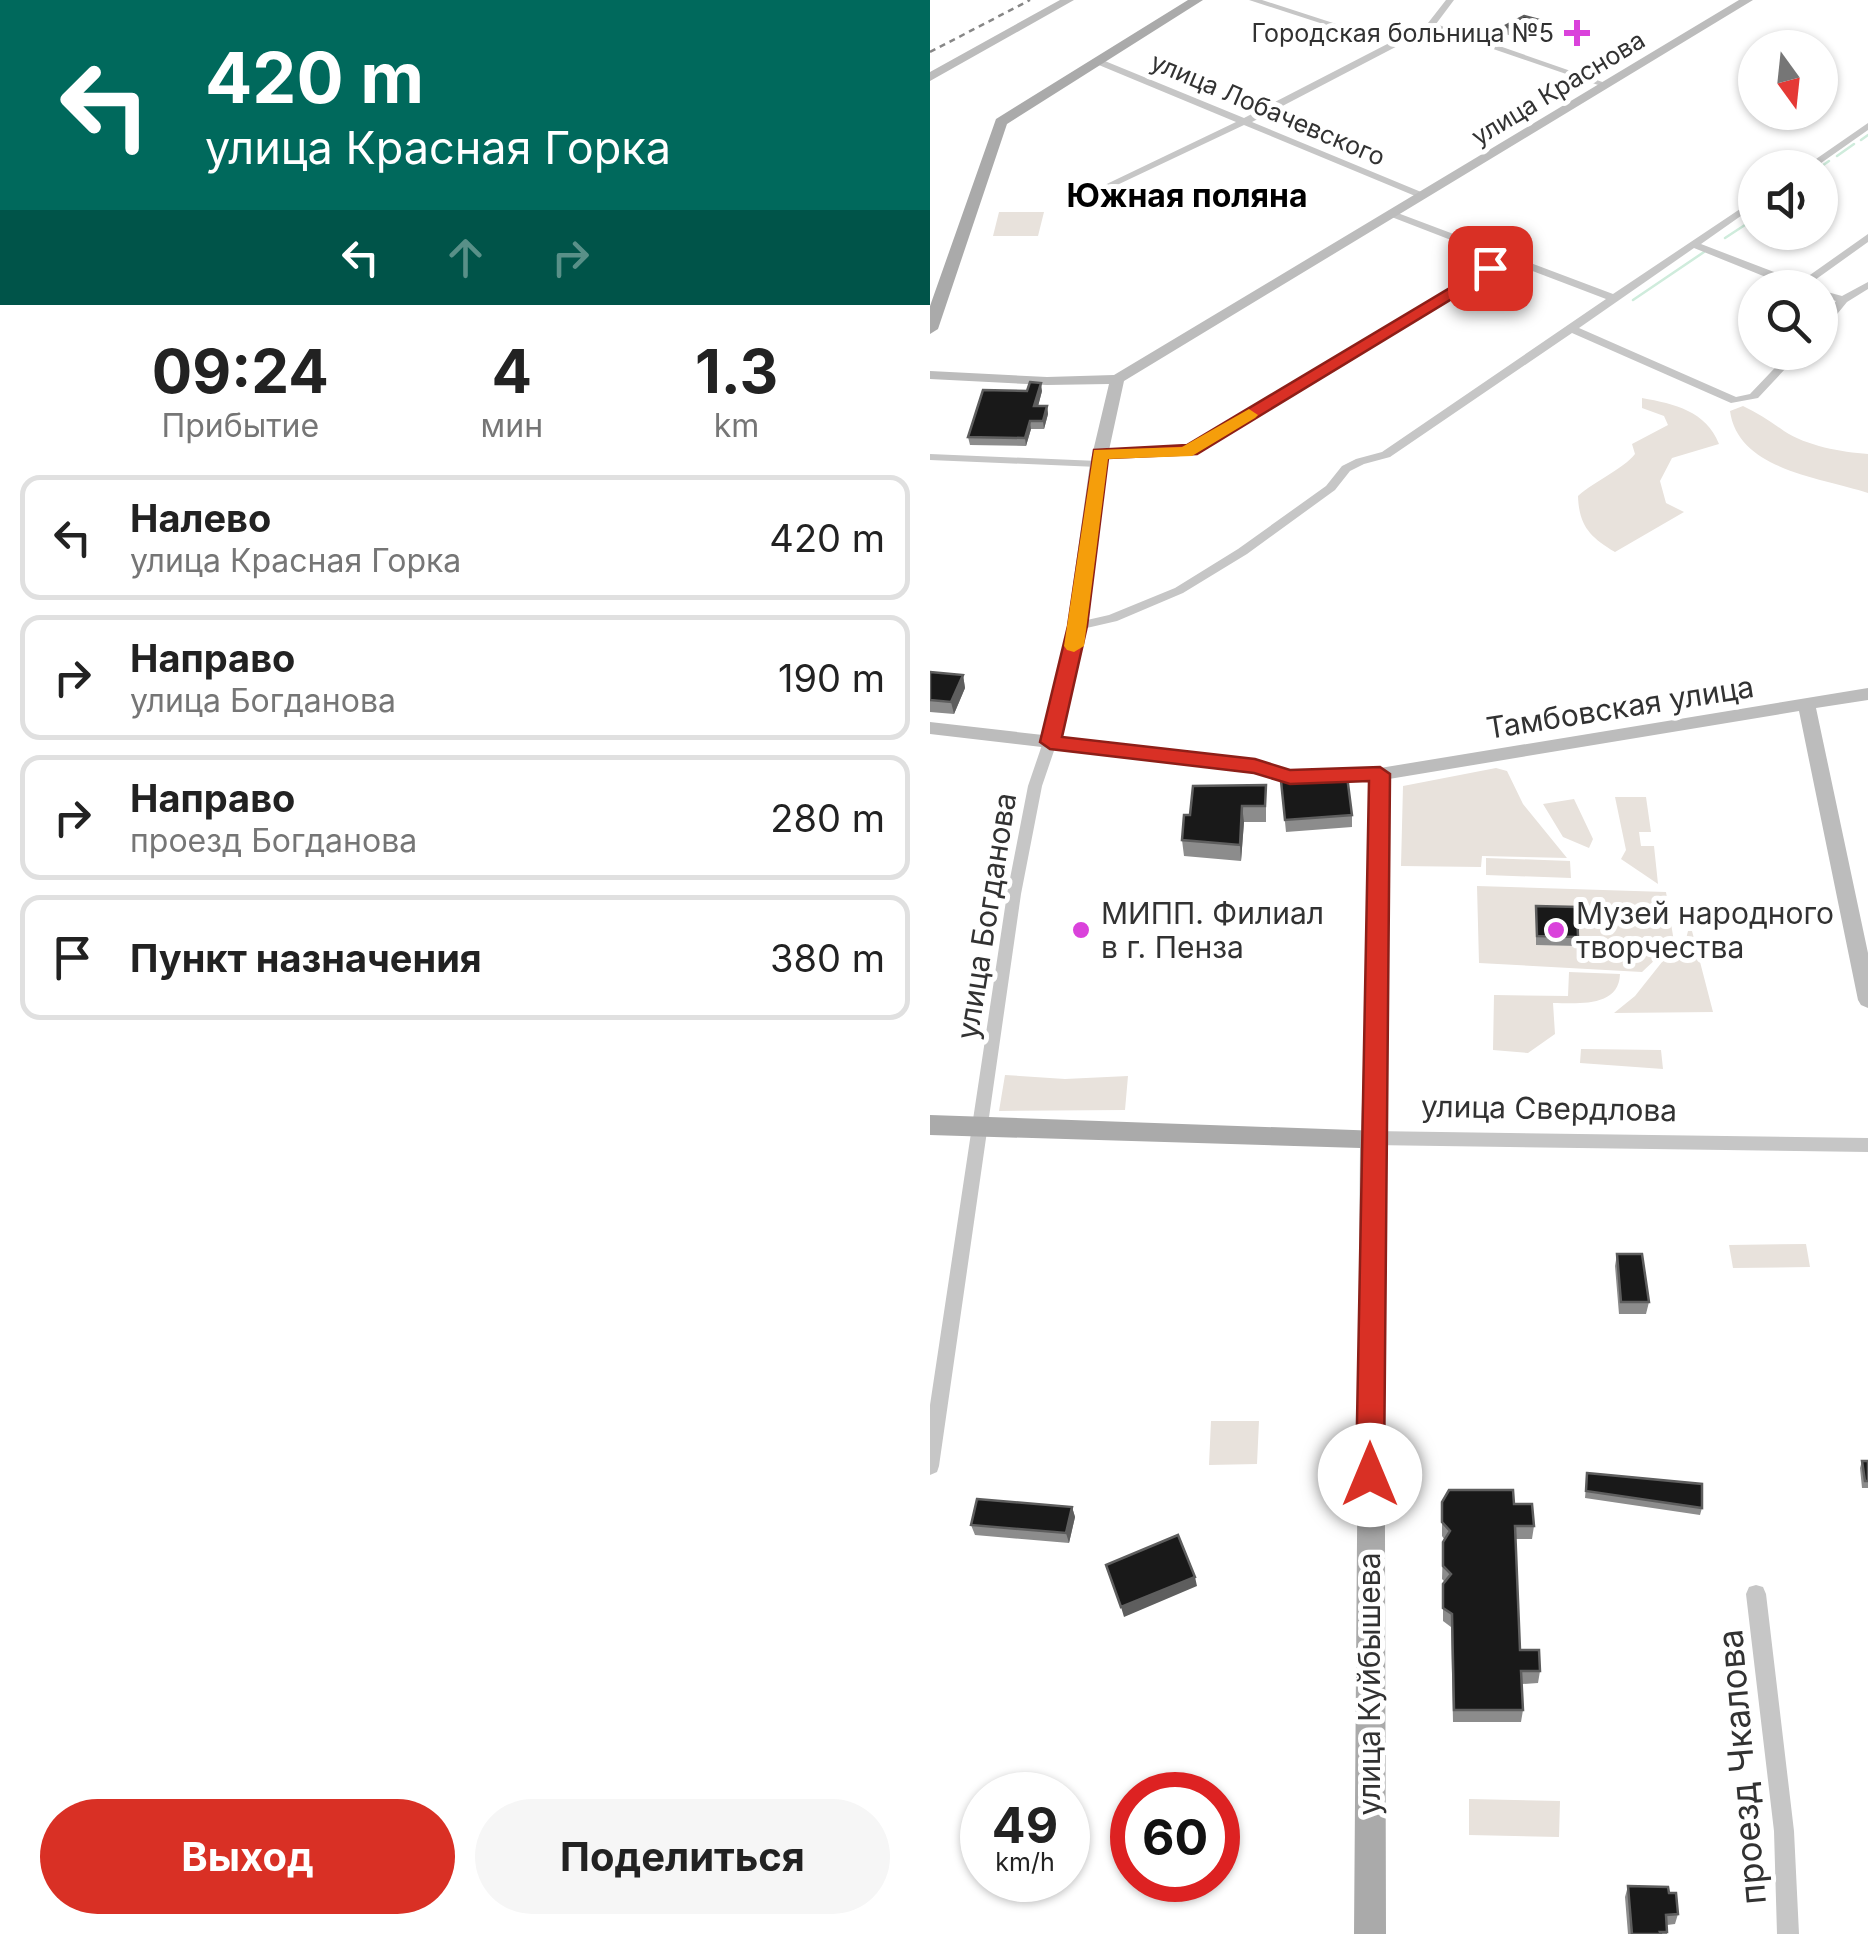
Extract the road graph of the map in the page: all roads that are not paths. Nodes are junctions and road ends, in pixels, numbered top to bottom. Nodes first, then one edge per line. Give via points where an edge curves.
1 (1068, 0) edge
2 (1196, 0) edge
3 (1253, 0) edge
4 (1450, 0) edge
5 (1747, 0) edge
6 (1431, 25) junction
7 (1360, 32) dead end
8 (1097, 60) junction
9 (930, 77) edge
10 (1607, 85) junction
11 (1246, 121) junction
12 (1868, 126) edge
13 (1833, 150) edge
14 (1095, 192) dead end
15 (1424, 196) junction
16 (1392, 214) junction
17 (1738, 214) edge
18 (1868, 238) edge
19 (1694, 244) junction
20 (1508, 258) junction
21 (1759, 270) edge
22 (1824, 270) edge
23 (1868, 285) edge
24 (1838, 297) edge
25 (1612, 298) junction
26 (1846, 299) junction
27 (1868, 303) edge
28 (1838, 308) edge
29 (1570, 328) junction
30 (930, 329) edge
31 (1779, 370) edge
32 (930, 376) edge
33 (1117, 379) junction
34 (930, 457) edge
35 (1099, 459) junction
36 (1078, 626) junction
37 (1868, 694) edge
38 (1806, 704) junction
39 (930, 728) edge
40 (1050, 742) junction
41 (1380, 774) junction
42 (1868, 1000) edge
43 (930, 1125) edge
44 (981, 1128) junction
45 (1372, 1138) junction
46 (1868, 1144) edge
47 (930, 1466) edge
48 (1756, 1594) dead end
49 (1370, 1934) edge
50 (1788, 1934) edge

1 - 9 street
2 - 8 main road
3 - 7 street
4 - 6 street
5 - 10 street, улица Краснова
6 - 10 street
6 - 11 street
8 - 11 street, улица Лобачевского
8 - 30 main road via 996,130
10 - 15 street, улица Краснова
11 - 14 street
11 - 15 street, улица Лобачевского
12 - 13 street
15 - 16 street, улица Краснова
16 - 20 street
16 - 33 street, улица Краснова
17 - 19 street
18 - 22 street
19 - 21 street
19 - 25 street
20 - 25 street
20 - 35 street via 1191,450
23 - 26 street
24 - 26 street
25 - 29 street
26 - 27 street
26 - 28 street
29 - 31 street via 1728,400 1754,396
29 - 36 street via 1386,455 1352,462 1331,488 1201,580
32 - 33 street
33 - 35 street, улица Богданова
34 - 35 street
35 - 36 street, улица Богданова
36 - 40 street, улица Богданова
37 - 38 street, Тамбовская улица
38 - 41 street, Тамбовская улица
38 - 42 street
39 - 40 street, Тамбовская улица
40 - 41 street, Тамбовская улица via 1255,766 1290,777
40 - 44 street, улица Богданова via 1014,894
41 - 45 street, улица Куйбышева
43 - 44 main road, улица Свердлова
44 - 45 main road, улица Свердлова
44 - 47 street, улица Богданова
45 - 46 street, улица Свердлова
45 - 49 main road, улица Куйбышева
48 - 50 street, проезд Чкалова via 1784,1831

